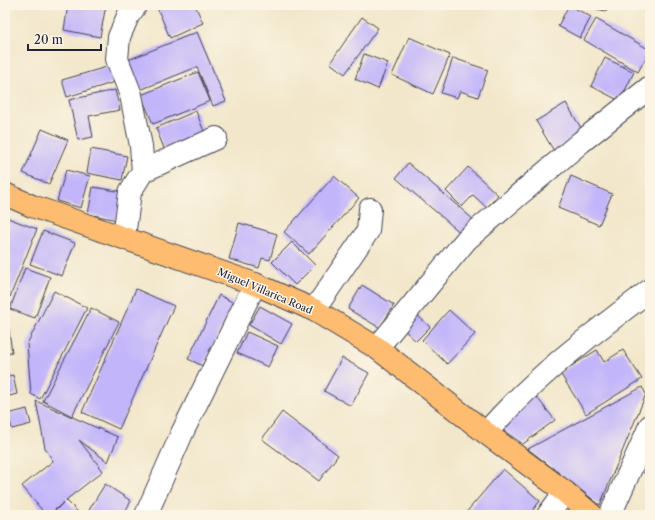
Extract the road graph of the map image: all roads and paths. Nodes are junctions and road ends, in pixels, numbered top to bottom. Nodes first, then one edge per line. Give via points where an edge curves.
1 (136, 5) edge
2 (650, 87) edge
3 (216, 138) dead end
4 (143, 171) junction
5 (5, 194) edge
6 (370, 209) dead end
7 (124, 237) junction
8 (255, 284) junction
9 (650, 290) edge
10 (314, 310) junction
11 (377, 348) junction
12 (650, 426) edge
13 (486, 433) junction
14 (565, 492) junction
15 (146, 515) edge
16 (548, 515) edge
17 (592, 515) edge
18 (610, 515) edge

1 - 4 street via 119,37 117,59 131,95
2 - 11 street via 467,239
3 - 4 street
4 - 7 street via 130,192
5 - 7 main road, Miguel Villarica Road via 32,206
6 - 10 street via 368,231
7 - 8 main road, Miguel Villarica Road
8 - 10 main road, Miguel Villarica Road
8 - 15 street via 183,431
9 - 13 street via 509,406
10 - 11 main road, Miguel Villarica Road
11 - 13 main road, Miguel Villarica Road
12 - 18 street
13 - 14 main road, Miguel Villarica Road
14 - 16 street
14 - 17 main road, Miguel Villarica Road

